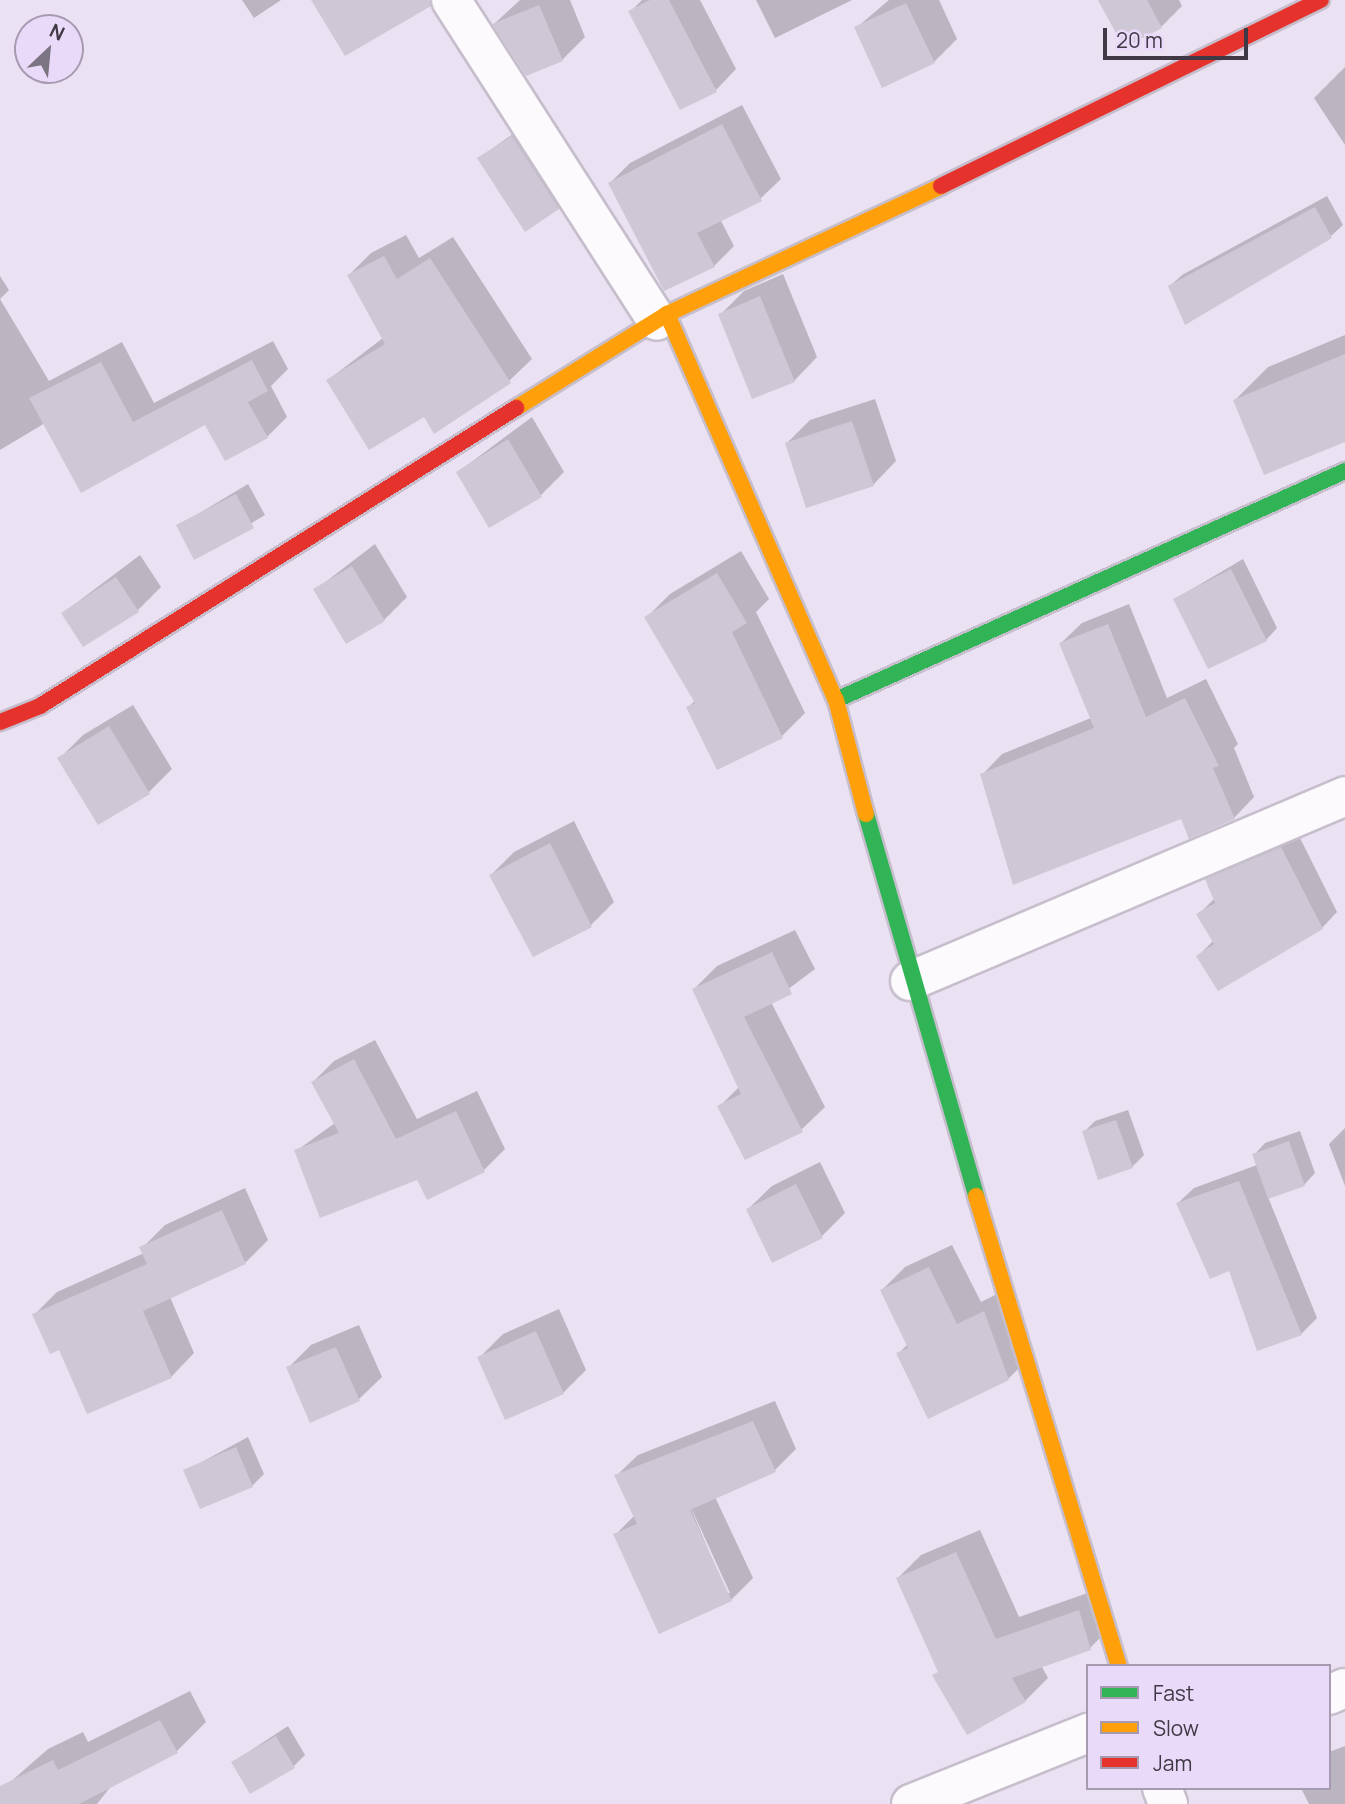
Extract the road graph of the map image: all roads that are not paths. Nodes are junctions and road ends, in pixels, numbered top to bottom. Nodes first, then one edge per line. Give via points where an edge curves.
1 (451, 0) edge
2 (1321, 0) edge
3 (662, 318) junction
4 (1345, 471) edge
5 (835, 700) junction
6 (0, 722) edge
7 (1345, 796) edge
8 (910, 981) junction
9 (1118, 1664) edge
10 (1086, 1734) edge
11 (911, 1804) edge

1 - 3 street
2 - 3 street via 1141,92
3 - 5 street
3 - 6 street via 40,706
4 - 5 street
5 - 8 street
7 - 8 street
8 - 9 street
10 - 11 street

